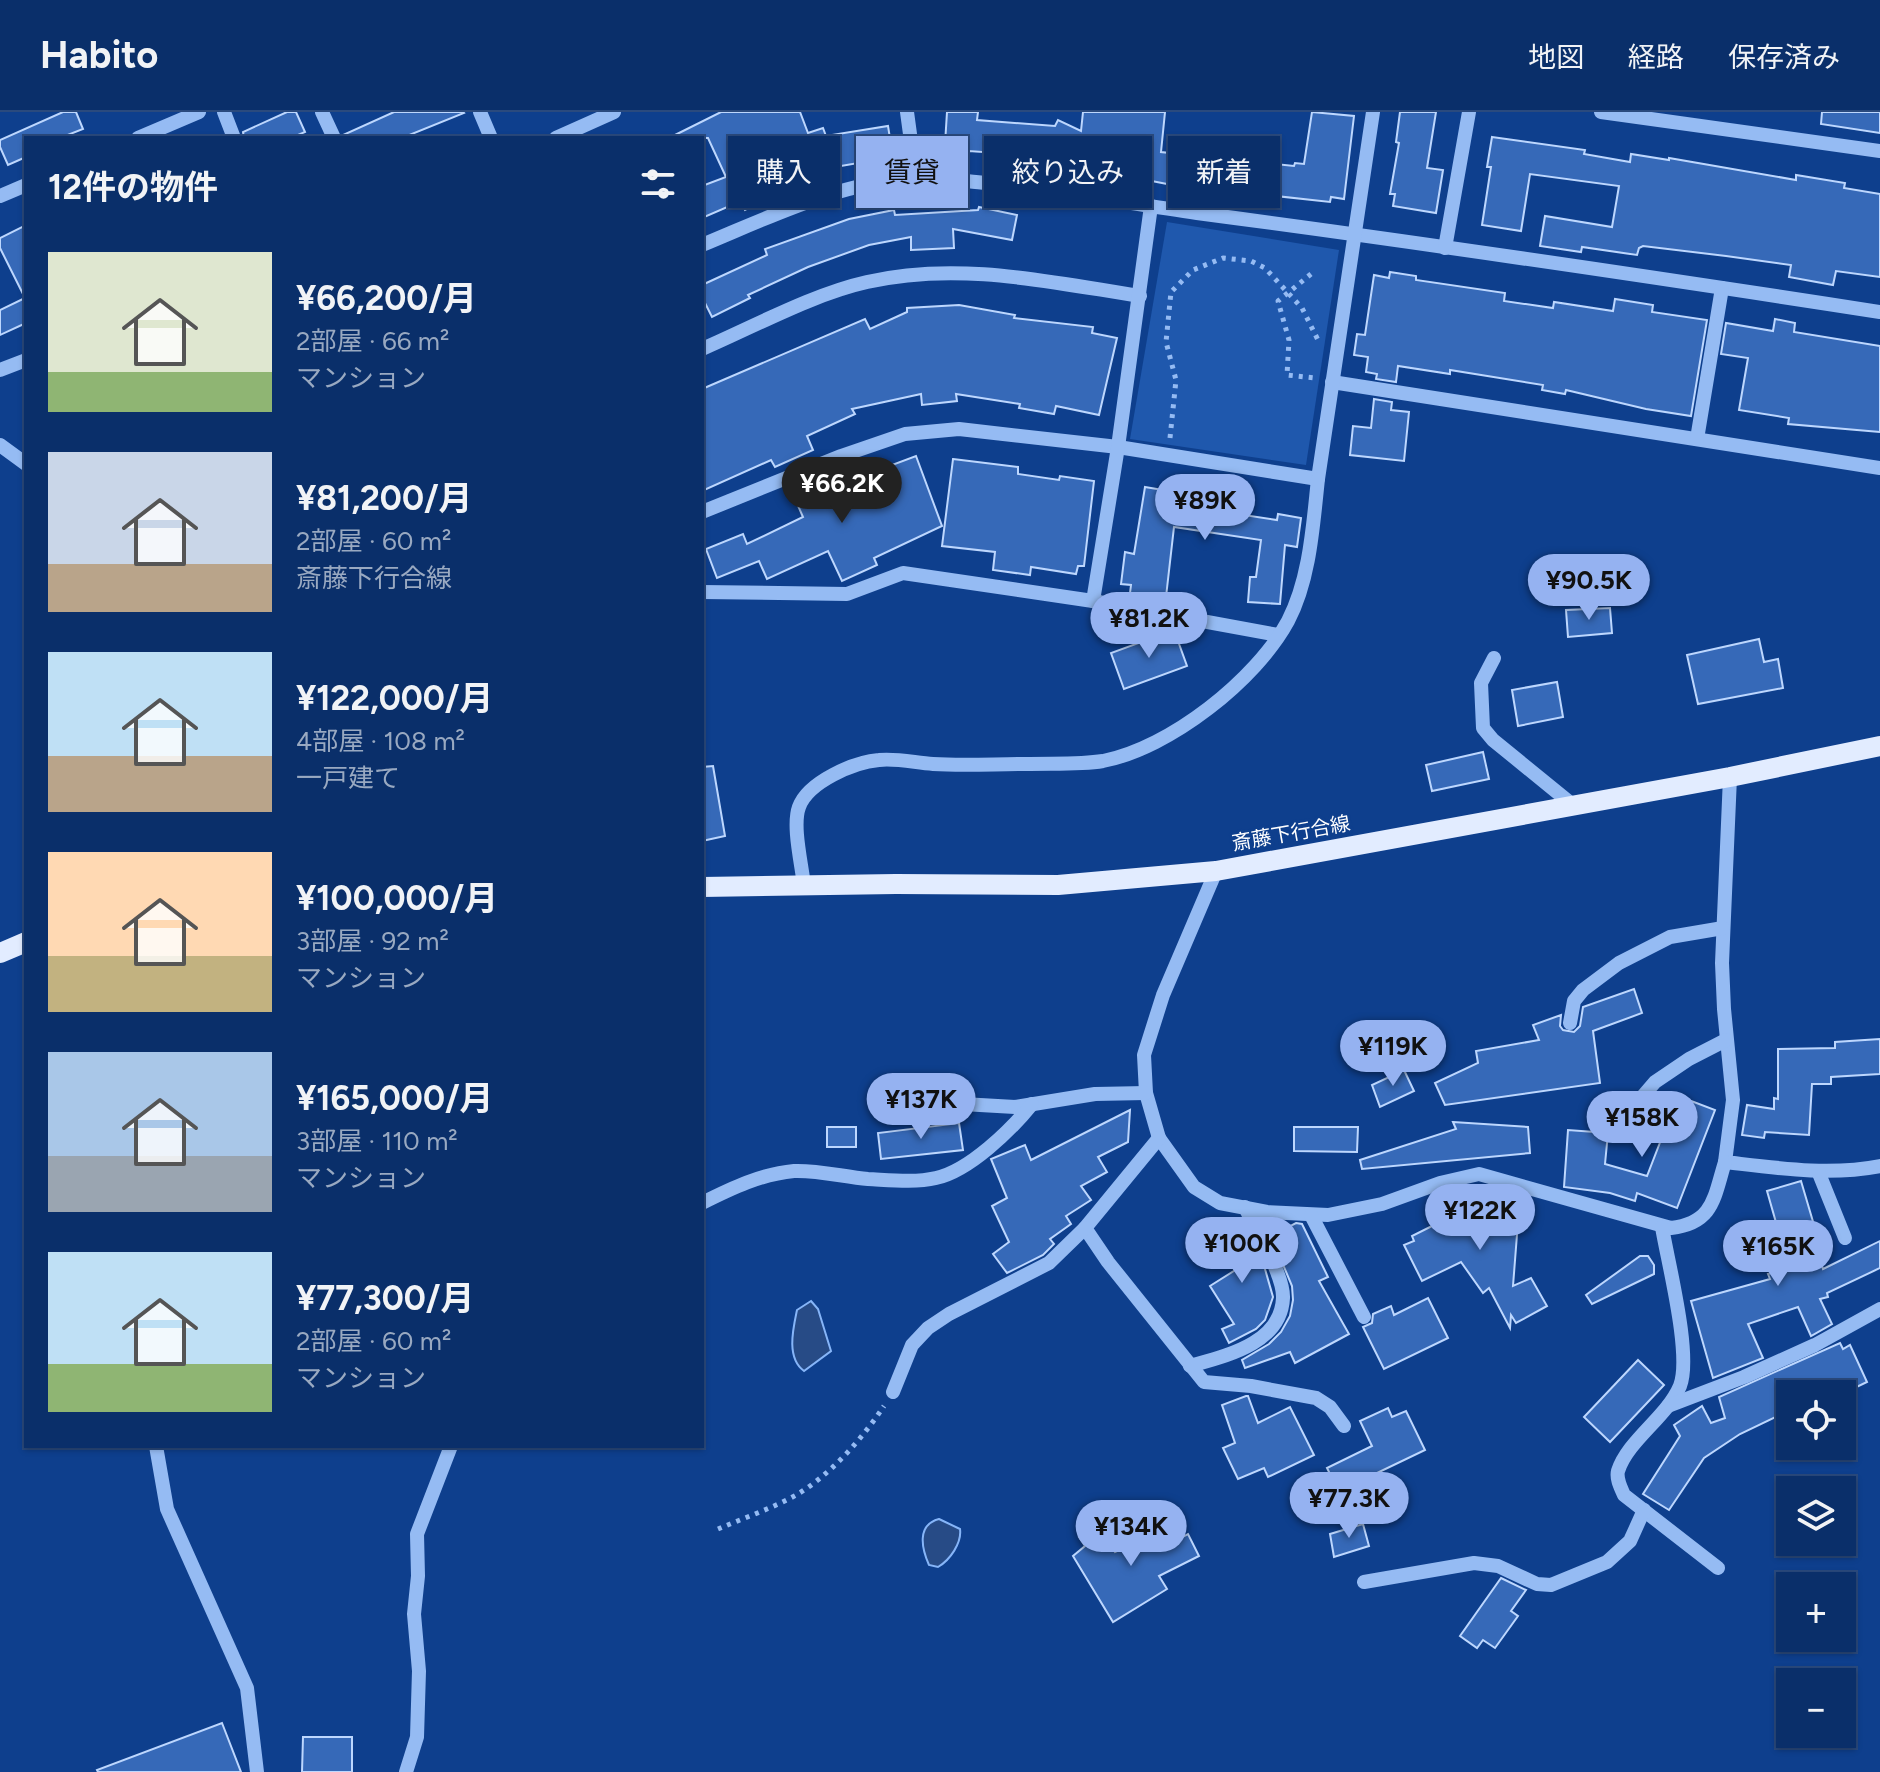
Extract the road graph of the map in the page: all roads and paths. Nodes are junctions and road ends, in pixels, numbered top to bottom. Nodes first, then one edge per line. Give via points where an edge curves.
1 (199, 112) edge
2 (224, 112) edge
3 (322, 112) edge
4 (480, 112) edge
5 (614, 112) edge
6 (907, 112) edge
7 (1373, 112) edge
8 (1469, 112) edge
9 (1601, 112) edge
10 (143, 136) edge
11 (233, 136) edge
12 (333, 136) edge
13 (490, 136) edge
14 (560, 136) edge
15 (910, 136) edge
16 (1880, 151) edge
17 (24, 186) edge
18 (856, 188) edge
19 (0, 196) edge
20 (1152, 206) edge
21 (1151, 208) edge
22 (1356, 233) junction
23 (704, 244) edge
24 (1445, 248) junction
25 (1311, 274) dead end
26 (1722, 288) junction
27 (1289, 292) junction
28 (1140, 296) junction
29 (1880, 312) edge
30 (1318, 341) dead end
31 (704, 348) edge
32 (24, 361) edge
33 (1315, 368) dead end
34 (0, 370) edge
35 (1314, 377) junction
36 (1332, 382) junction
37 (1697, 439) junction
38 (0, 445) edge
39 (1118, 447) junction
40 (1168, 455) junction
41 (24, 463) edge
42 (1880, 468) edge
43 (1318, 479) junction
44 (704, 511) edge
45 (704, 592) edge
46 (1093, 601) junction
47 (1278, 635) junction
48 (1494, 658) dead end
49 (1880, 746) edge
50 (1730, 777) junction
51 (1574, 806) junction
52 (1216, 871) junction
53 (804, 886) junction
54 (704, 887) edge
55 (1723, 928) junction
56 (24, 943) edge
57 (0, 953) edge
58 (1570, 1023) dead end
59 (1726, 1040) junction
60 (1146, 1093) junction
61 (945, 1103) dead end
62 (1032, 1104) junction
63 (1624, 1118) dead end
64 (1159, 1138) junction
65 (1725, 1162) junction
66 (1880, 1166) edge
67 (1818, 1171) junction
68 (704, 1202) edge
69 (1245, 1207) junction
70 (1311, 1215) junction
71 (1662, 1227) junction
72 (1085, 1228) junction
73 (1845, 1238) dead end
74 (1880, 1309) edge
75 (1364, 1317) dead end
76 (1190, 1366) junction
77 (893, 1392) joint
78 (1667, 1406) junction
79 (1344, 1426) dead end
80 (156, 1448) edge
81 (450, 1448) edge
82 (1644, 1510) junction
83 (718, 1529) dead end
84 (1718, 1568) dead end
85 (1364, 1582) dead end
86 (257, 1772) edge
87 (406, 1772) edge

1 - 10 street
2 - 11 street
3 - 12 street
4 - 13 street
5 - 14 street
6 - 15 street
7 - 22 street
8 - 24 street
9 - 16 street
17 - 19 street
18 - 23 street via 801,204
20 - 22 street
21 - 28 street
22 - 24 street
22 - 36 street
24 - 26 street
25 - 27 path
26 - 29 street
26 - 37 street
27 - 30 path
27 - 35 path via 1278,301 1289,340 1287,375
27 - 40 path via 1265,268 1223,258 1193,270 1171,292 1166,342 1176,380
28 - 31 street via 968,272 904,274 835,291
28 - 39 street
32 - 34 street
33 - 35 path
35 - 36 path
36 - 37 street
36 - 43 street
37 - 42 street
38 - 41 street
39 - 40 street
39 - 44 street via 959,429 905,434
39 - 46 street
40 - 43 street
43 - 47 street via 1299,592
45 - 46 street via 847,594 903,573
46 - 47 street
47 - 53 street via 1252,669 1211,704 1139,751 1102,761 936,765 878,760 835,772 799,806
48 - 51 street via 1481,683 1483,728
49 - 50 main road, 斎藤下行合線
50 - 51 main road, 斎藤下行合線
50 - 55 street
51 - 52 main road, 斎藤下行合線
52 - 53 main road, 斎藤下行合線 via 1058,885
52 - 60 street via 1163,995 1144,1055
53 - 54 main road, 斎藤下行合線
55 - 58 street via 1670,937 1619,963 1574,1001
55 - 59 street
56 - 57 main road
59 - 63 street via 1655,1082
59 - 65 street via 1733,1100
60 - 62 street
60 - 64 street
61 - 62 street
62 - 68 street via 984,1151 936,1178 869,1179 795,1171 744,1181
64 - 69 street via 1194,1187 1220,1203
64 - 72 street
65 - 67 street
65 - 71 street via 1702,1219 1688,1226
66 - 67 street
67 - 73 street
69 - 70 street
69 - 76 street via 1277,1275 1283,1296 1280,1315 1266,1335 1236,1352
70 - 71 street via 1382,1204 1479,1174
70 - 75 street
71 - 78 street via 1684,1365
72 - 76 street
72 - 77 street via 1049,1263 928,1328 912,1345
74 - 78 street via 1815,1345
76 - 79 street via 1204,1382 1316,1398
77 - 83 path via 857,1442 820,1478 796,1495
78 - 82 street via 1618,1472 1624,1495
80 - 86 street via 167,1509 247,1688
81 - 87 street via 417,1534 417,1737
82 - 84 street
82 - 85 street via 1630,1541 1607,1562 1551,1585 1474,1563

